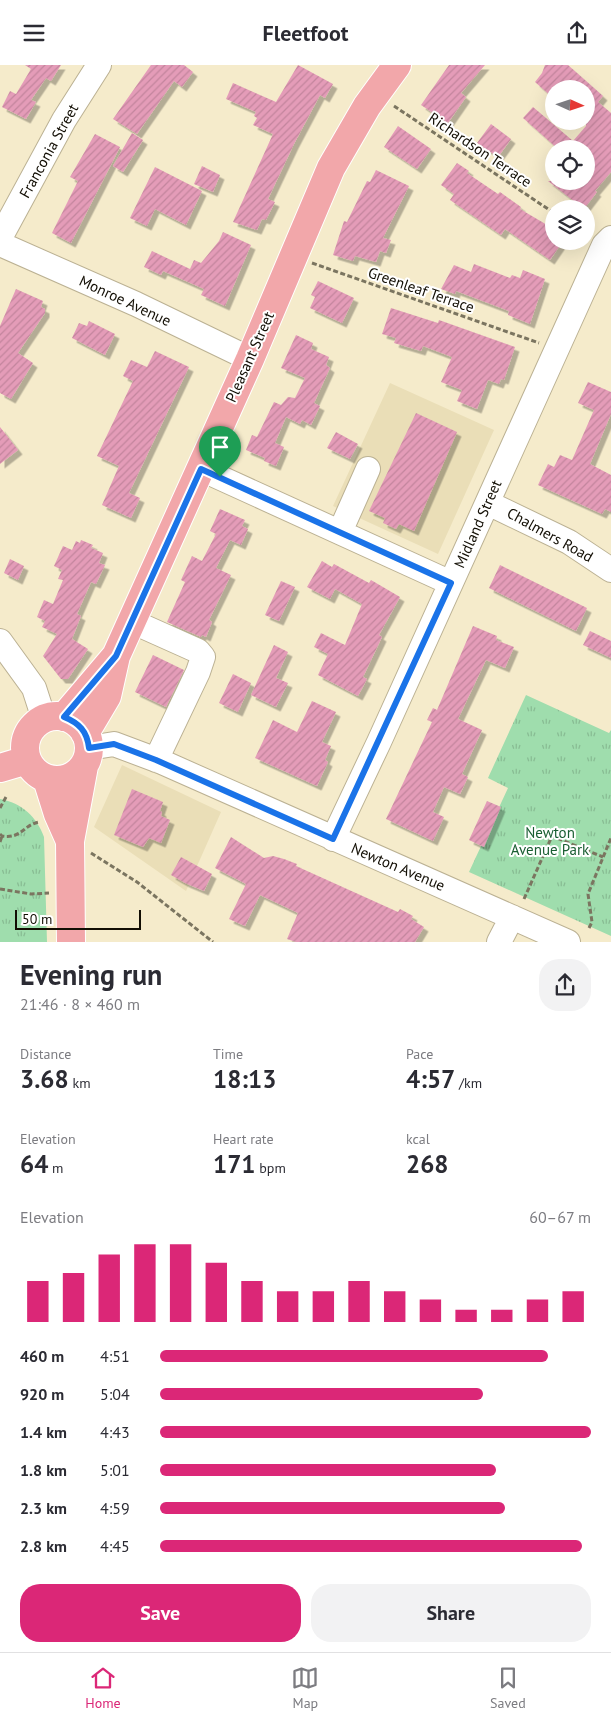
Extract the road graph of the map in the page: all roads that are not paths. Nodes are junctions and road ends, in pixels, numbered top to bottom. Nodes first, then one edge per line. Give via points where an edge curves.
1 (99, 65) edge
2 (397, 65) edge
3 (0, 238) edge
4 (611, 238) edge
5 (0, 244) edge
6 (250, 359) junction
7 (201, 469) junction
8 (368, 469) dead end
9 (488, 503) junction
10 (340, 532) junction
11 (611, 570) edge
12 (451, 583) junction
13 (131, 621) junction
14 (0, 641) edge
15 (116, 656) junction
16 (54, 718) junction
17 (86, 749) junction
18 (27, 760) junction
19 (156, 760) junction
20 (0, 768) edge
21 (47, 779) junction
22 (333, 839) junction
23 (81, 847) junction
24 (518, 908) junction
25 (71, 942) edge
26 (499, 942) edge
27 (568, 942) edge

1 - 3 street, Franconia Street via 64,120
2 - 6 main road, Pleasant Street via 367,106 331,168
4 - 9 street, Midland Street via 604,245
5 - 6 street, Monroe Avenue
6 - 7 main road, Pleasant Street
7 - 10 street
7 - 13 main road, Pleasant Street
8 - 10 street
9 - 11 street, Chalmers Road via 569,542
9 - 12 street, Midland Street
10 - 12 street
12 - 22 street, Midland Street
13 - 15 main road, Pleasant Street
13 - 19 street via 198,651 203,657
14 - 16 street
15 - 16 main road, Pleasant Street
15 - 17 main road, Pleasant Street via 107,696
16 - 17 main road via 80,726
16 - 18 main road via 29,732 25,751
17 - 19 street, Newton Avenue via 114,744
17 - 21 main road via 74,776 61,781
17 - 23 main road
18 - 20 main road
18 - 21 main road via 38,775
19 - 22 street, Newton Avenue
21 - 23 main road
22 - 24 street, Newton Avenue
23 - 25 main road
24 - 26 street
24 - 27 street, Newton Avenue

